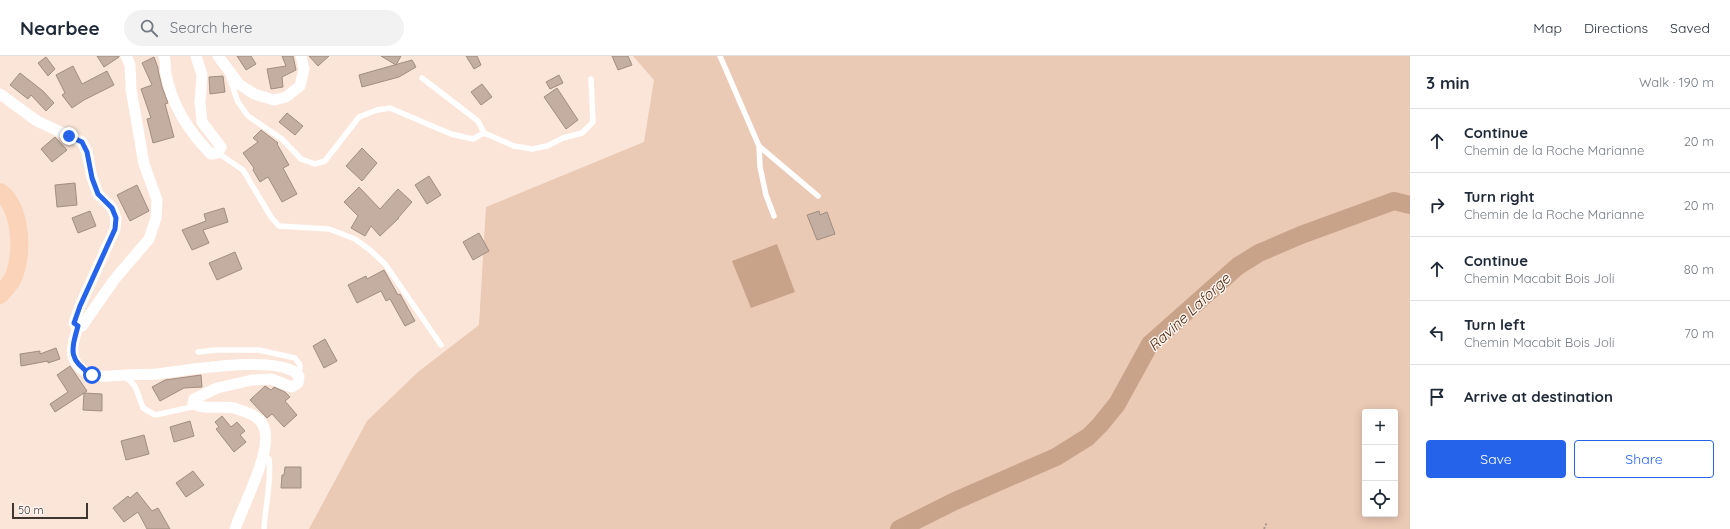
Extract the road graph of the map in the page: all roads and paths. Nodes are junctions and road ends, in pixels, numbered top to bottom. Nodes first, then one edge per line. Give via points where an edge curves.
1 (126, 56) edge
2 (164, 56) edge
3 (196, 56) edge
4 (218, 56) edge
5 (301, 56) edge
6 (720, 56) edge
7 (225, 66) junction
8 (422, 78) dead end
9 (592, 79) dead end
10 (0, 94) edge
11 (484, 133) junction
12 (759, 146) junction
13 (218, 153) junction
14 (0, 192) edge
15 (818, 196) dead end
16 (774, 216) dead end
17 (0, 295) edge
18 (78, 326) junction
19 (441, 345) dead end
20 (198, 352) dead end
21 (124, 375) junction
22 (299, 376) junction
23 (197, 406) junction
24 (264, 455) junction
25 (1268, 522) dead end
26 (235, 529) edge
27 (264, 529) edge
28 (1264, 529) edge

1 - 18 street via 130,64 131,89 144,164 157,200 156,218 149,238 114,280 82,326
2 - 13 street via 166,74 178,110 196,139 211,154
3 - 13 street via 202,75 202,122 221,147
4 - 7 street
5 - 7 street via 304,70 300,86 286,97 274,100 254,94 239,84
6 - 12 lane
7 - 11 lane via 238,102 248,116 282,140 301,159 315,164 325,161 359,117 377,110 390,108 451,134 473,139
8 - 11 lane via 478,121
9 - 11 lane via 593,122 582,133 532,149 514,146
10 - 18 street via 37,120 82,142 98,194 112,208 116,218 115,229 74,323
12 - 15 lane
12 - 16 lane via 766,195
13 - 19 lane via 243,170 279,226 329,229 355,239 370,250 385,264
14 - 17 main road via 6,197 14,214 20,252 12,279
18 - 21 street via 73,358 79,367 92,375
20 - 22 lane via 260,350 295,358 300,365
21 - 22 street via 242,365 272,365 296,372
21 - 23 lane via 135,386 143,408 155,415
22 - 23 street via 298,383 292,387 271,379 259,379 217,388 194,399 193,403
23 - 24 street via 228,407 251,413 262,424 266,435
24 - 26 street
24 - 27 lane via 269,459 270,470
25 - 28 path

